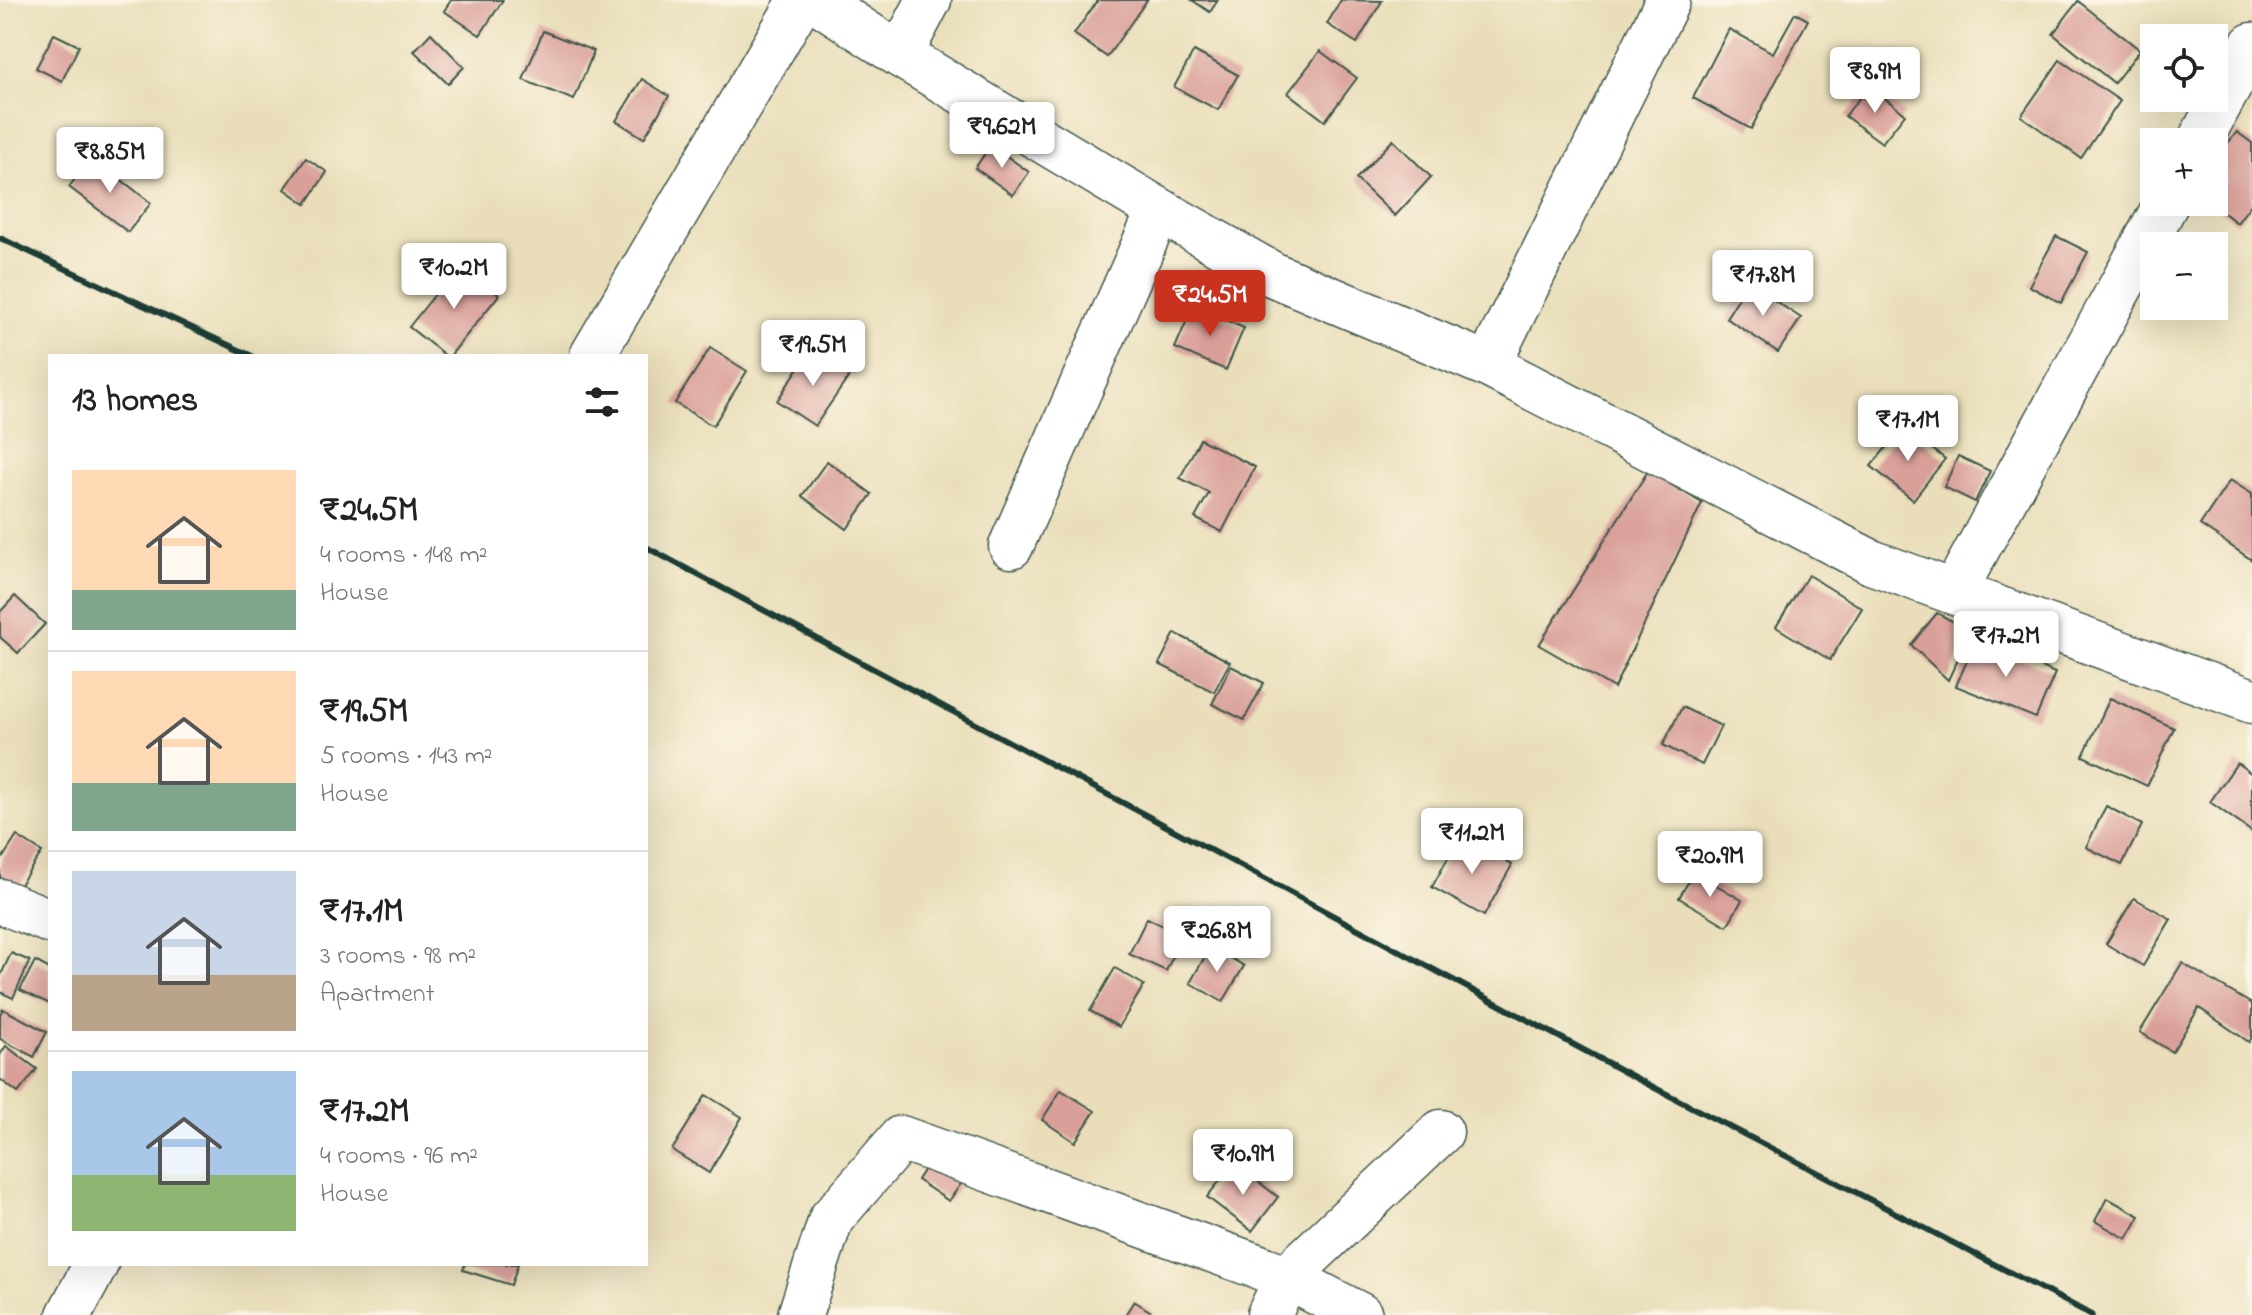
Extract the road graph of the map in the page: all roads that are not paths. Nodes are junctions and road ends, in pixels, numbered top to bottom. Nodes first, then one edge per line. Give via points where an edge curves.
1 (801, 0) edge
2 (816, 0) edge
3 (929, 0) edge
4 (1668, 0) edge
5 (2252, 45) edge
6 (900, 55) junction
7 (2207, 128) edge
8 (1159, 210) junction
9 (2159, 216) edge
10 (593, 354) edge
11 (1488, 365) junction
12 (1011, 546) dead end
13 (1954, 592) junction
14 (2252, 701) edge
15 (0, 901) edge
16 (48, 920) edge
17 (1441, 1132) dead end
18 (95, 1266) edge
19 (1278, 1296) edge
20 (69, 1315) edge
21 (800, 1315) edge
22 (1360, 1315) edge

1 - 10 street
2 - 6 street
3 - 6 street
4 - 11 street
5 - 7 street
6 - 8 street
8 - 11 street via 1274,275
8 - 12 street
9 - 13 street
11 - 13 street via 1871,562
13 - 14 street
15 - 16 street
17 - 19 street
18 - 20 street
19 - 21 street via 901,1138 831,1219
19 - 22 street

